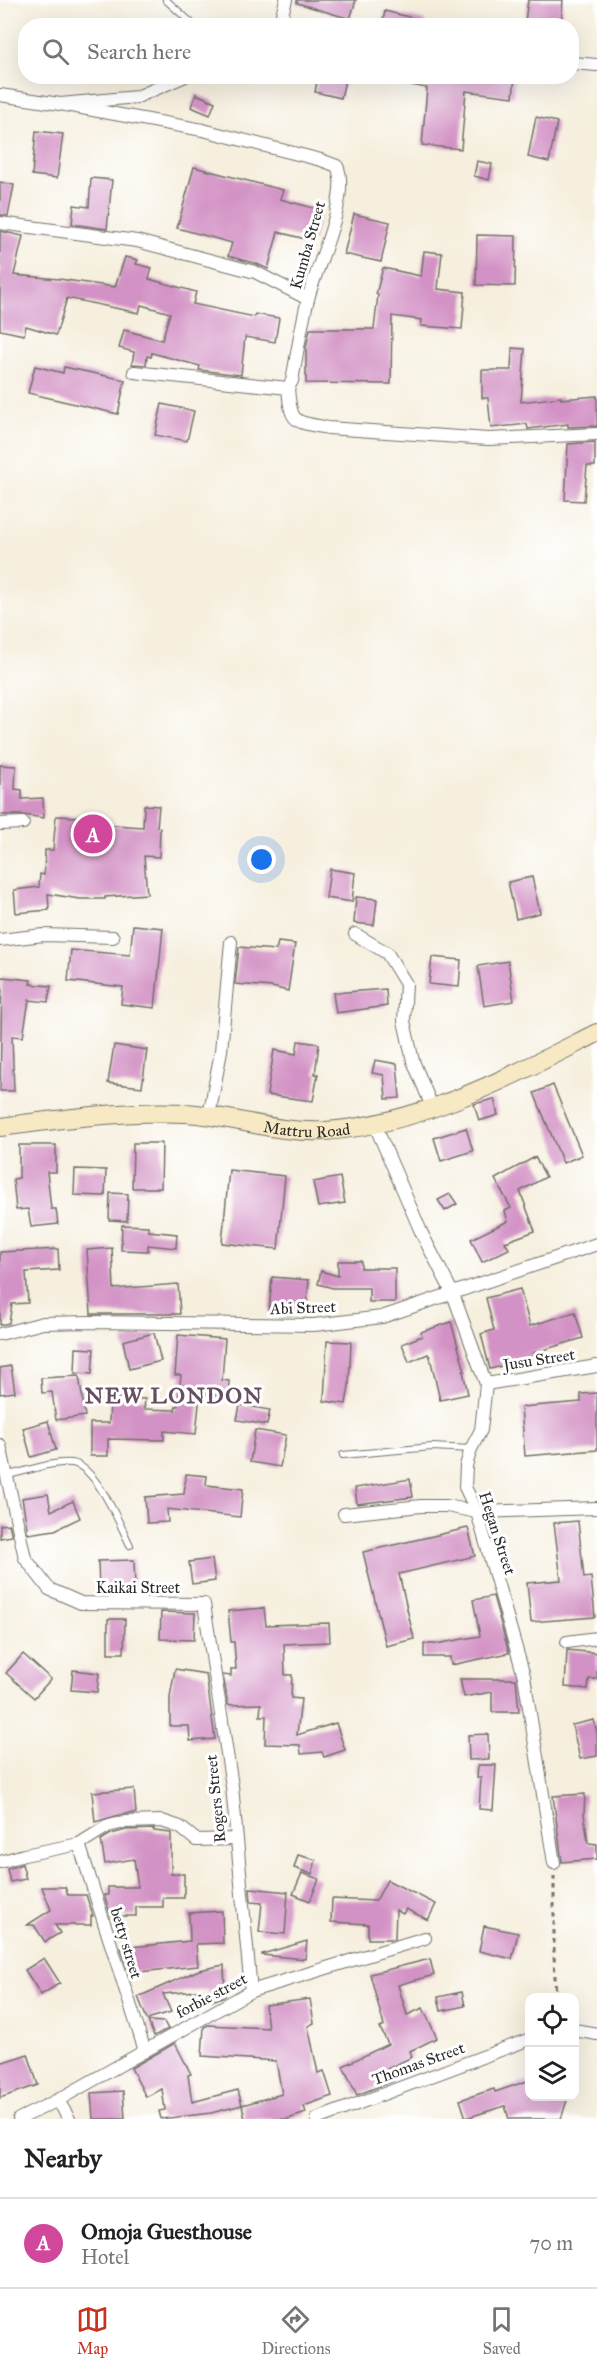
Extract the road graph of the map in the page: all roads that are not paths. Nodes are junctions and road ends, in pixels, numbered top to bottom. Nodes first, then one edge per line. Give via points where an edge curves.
1 (166, 0) edge
2 (286, 0) edge
3 (186, 18) edge
4 (281, 18) edge
5 (579, 64) edge
6 (597, 65) edge
7 (166, 84) edge
8 (0, 95) edge
9 (60, 104) junction
10 (0, 223) edge
11 (308, 298) junction
12 (134, 372) dead end
13 (288, 388) junction
14 (597, 434) edge
15 (0, 824) edge
16 (23, 824) dead end
17 (355, 933) dead end
18 (113, 937) dead end
19 (0, 940) edge
20 (231, 942) dead end
21 (597, 1033) edge
22 (434, 1109) junction
23 (209, 1116) junction
24 (375, 1125) junction
25 (0, 1127) edge
26 (597, 1244) edge
27 (453, 1294) junction
28 (0, 1334) edge
29 (597, 1366) edge
30 (486, 1384) junction
31 (0, 1445) edge
32 (471, 1449) junction
33 (343, 1455) dead end
34 (8, 1475) junction
35 (597, 1508) edge
36 (477, 1512) junction
37 (344, 1514) dead end
38 (130, 1545) dead end
39 (204, 1604) joint
40 (597, 1638) edge
41 (567, 1642) dead end
42 (236, 1839) junction
43 (79, 1844) junction
44 (0, 1862) edge
45 (554, 1863) road end
46 (425, 1938) dead end
47 (251, 1991) junction
48 (579, 2031) edge
49 (597, 2034) edge
50 (525, 2041) edge
51 (145, 2051) junction
52 (54, 2101) junction
53 (19, 2119) edge
54 (69, 2119) edge
55 (317, 2119) edge

1 - 3 lane
2 - 4 street
5 - 6 street
7 - 9 street via 137,97
8 - 9 street
9 - 11 street, Kumba Street via 203,130 337,166 341,175 335,215
10 - 11 street via 137,241 255,272
11 - 13 street, Kumba Street
12 - 13 street
13 - 14 street via 294,418 328,428 488,439
15 - 16 street
17 - 22 street via 387,953 406,984 404,1021 413,1061
18 - 19 street via 44,935
20 - 23 street via 221,1051
21 - 22 main road, Mattru Road
22 - 24 main road, Mattru Road
23 - 24 main road, Mattru Road via 298,1131
23 - 25 main road, Mattru Road via 137,1114
24 - 27 street, Hegan Street via 422,1234
26 - 27 street, Abi Street
27 - 28 street, Abi Street via 382,1317 314,1325 43,1323
27 - 30 street, Hegan Street
29 - 30 street, Jusu Street
30 - 32 street, Hegan Street via 481,1430
31 - 34 street, Kaikai Street
32 - 33 lane via 432,1447
32 - 36 street, Hegan Street via 465,1487
34 - 38 lane via 57,1464 74,1463 85,1468
34 - 39 street, Kaikai Street via 25,1558 49,1589 81,1603
35 - 36 street
36 - 37 street via 421,1506
36 - 45 street, Hegan Street via 524,1676
39 - 42 street, Rogers Street via 232,1786
40 - 41 street
42 - 43 street via 196,1840 180,1827 162,1821 125,1822 108,1826
42 - 47 street, Rogers Street
43 - 44 street
43 - 51 street, betty street
46 - 47 street, forbie street
47 - 51 street, forbie street
48 - 49 street
50 - 55 street, Thomas Street
51 - 52 street, forbie street
52 - 53 street
52 - 54 street

